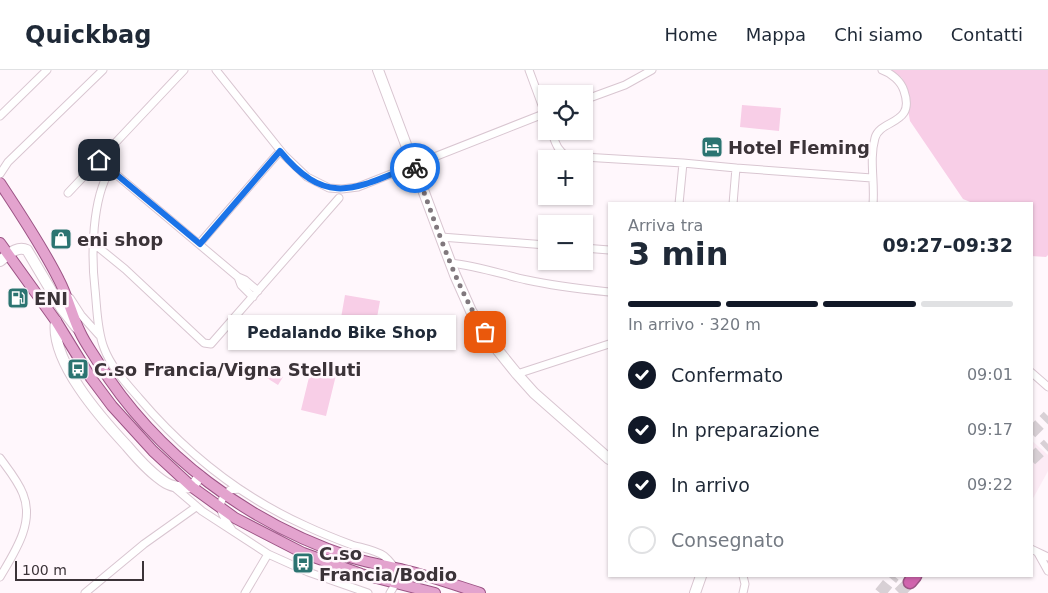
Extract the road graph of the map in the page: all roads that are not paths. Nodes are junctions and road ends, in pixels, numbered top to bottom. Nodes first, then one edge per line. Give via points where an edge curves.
1 (47, 70) edge
2 (103, 70) edge
3 (184, 70) edge
4 (216, 70) edge
5 (378, 70) edge
6 (529, 70) edge
7 (652, 70) edge
8 (882, 70) edge
9 (538, 94) edge
10 (593, 97) edge
11 (0, 115) edge
12 (538, 118) edge
13 (555, 140) edge
14 (280, 151) junction
15 (99, 160) junction
16 (683, 163) junction
17 (414, 165) junction
18 (736, 168) junction
19 (110, 170) junction
20 (0, 174) edge
21 (872, 178) junction
22 (0, 183) edge
23 (68, 193) dead end
24 (339, 198) dead end
25 (680, 202) edge
26 (733, 202) edge
27 (873, 202) edge
28 (441, 237) junction
29 (0, 243) edge
30 (93, 243) junction
31 (200, 244) junction
32 (538, 244) edge
33 (593, 249) edge
34 (608, 250) edge
35 (4, 258) edge
36 (451, 263) junction
37 (61, 284) junction
38 (608, 292) edge
39 (256, 294) junction
40 (56, 321) junction
41 (80, 333) junction
42 (100, 335) junction
43 (608, 344) edge
44 (517, 374) junction
45 (1033, 374) edge
46 (1048, 387) edge
47 (196, 456) junction
48 (0, 458) edge
49 (608, 458) edge
50 (200, 476) junction
51 (172, 486) junction
52 (192, 487) junction
53 (239, 489) junction
54 (225, 495) junction
55 (196, 507) junction
56 (220, 508) junction
57 (235, 534) junction
58 (1035, 551) edge
59 (268, 554) junction
60 (1048, 557) edge
61 (394, 568) junction
62 (1048, 571) edge
63 (701, 577) edge
64 (744, 577) edge
65 (0, 578) edge
66 (396, 583) junction
67 (413, 590) edge
68 (85, 593) edge
69 (245, 593) edge
70 (368, 593) edge
71 (390, 593) edge
72 (435, 593) edge
73 (480, 593) edge
74 (695, 593) edge
75 (743, 593) edge

1 - 11 street
2 - 20 street via 8,162
3 - 15 street
4 - 14 street
5 - 17 street
6 - 9 street
7 - 10 street via 625,85
8 - 21 street via 899,82 906,102 902,115 880,130 875,138
12 - 17 street
13 - 16 street via 559,150 568,156
14 - 17 street via 306,177 336,189 358,187
14 - 31 street
15 - 19 street
15 - 23 street
16 - 18 street
16 - 25 street
17 - 28 street
18 - 21 street
18 - 26 street
19 - 30 street via 99,194
19 - 31 street
21 - 27 street
22 - 37 main road
24 - 39 street
28 - 32 street
28 - 36 street
29 - 35 main road
30 - 39 street via 208,345
30 - 42 street
31 - 39 street via 238,277 241,286
33 - 34 street
35 - 40 main road
35 - 41 street via 20,248 27,250
36 - 38 street via 564,287
36 - 44 street via 471,311
37 - 41 main road
37 - 42 street via 81,315
40 - 51 street via 59,348 78,385 134,454
40 - 52 main road via 91,378 120,416
41 - 50 main road via 132,408
42 - 47 street via 106,354 132,390
43 - 44 street
44 - 49 street
45 - 46 street
47 - 50 street
47 - 53 street
48 - 65 street via 23,495 26,519 16,548
50 - 52 street
50 - 54 main road
51 - 52 street
51 - 55 street
52 - 55 street
52 - 56 main road
53 - 54 street via 230,490
53 - 61 street via 292,520 381,554
54 - 56 street via 220,501
54 - 61 main road via 310,541 351,557
55 - 57 street
55 - 68 street via 144,544
56 - 57 street
56 - 66 main road via 303,553 353,572
57 - 59 street
58 - 60 street
58 - 62 street
59 - 69 street
59 - 70 street
61 - 66 street via 398,574
61 - 73 main road
63 - 74 street
64 - 75 street
66 - 67 main road
66 - 71 street
67 - 72 main road

